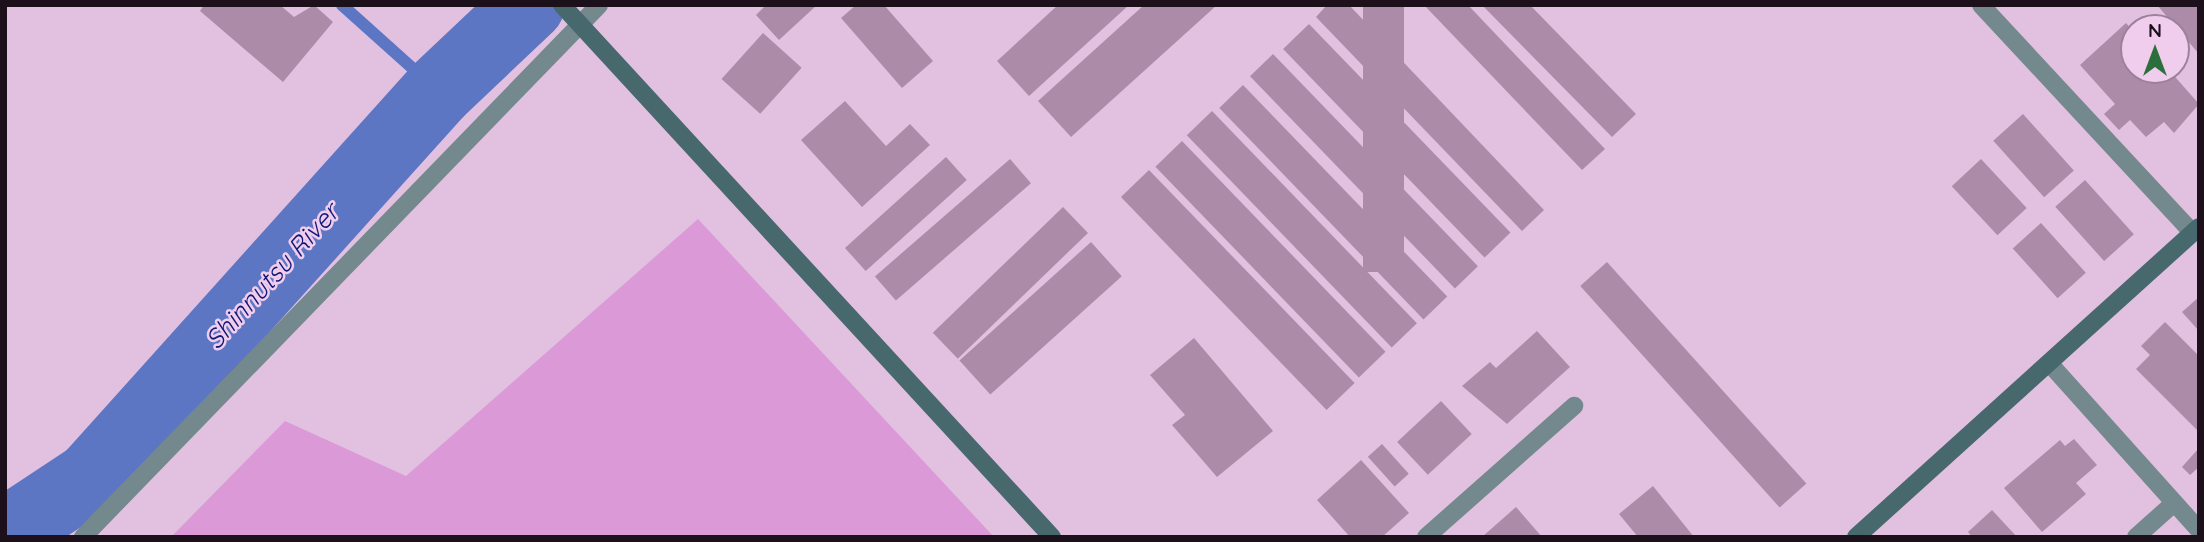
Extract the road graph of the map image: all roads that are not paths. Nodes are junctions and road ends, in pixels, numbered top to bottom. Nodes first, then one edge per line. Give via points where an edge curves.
1 (600, 5) edge
2 (1981, 5) edge
3 (564, 8) edge
4 (582, 26) junction
5 (2195, 229) edge
6 (2050, 364) junction
7 (1574, 406) dead end
8 (2174, 503) junction
9 (2199, 530) edge
10 (83, 537) edge
11 (1052, 537) edge
12 (1426, 537) edge
13 (1856, 537) edge
14 (2136, 537) edge

1 - 4 street
2 - 5 street
3 - 4 street
4 - 10 street
4 - 11 street
5 - 6 street
6 - 8 street
6 - 13 street
7 - 12 street
8 - 9 street
8 - 14 street

